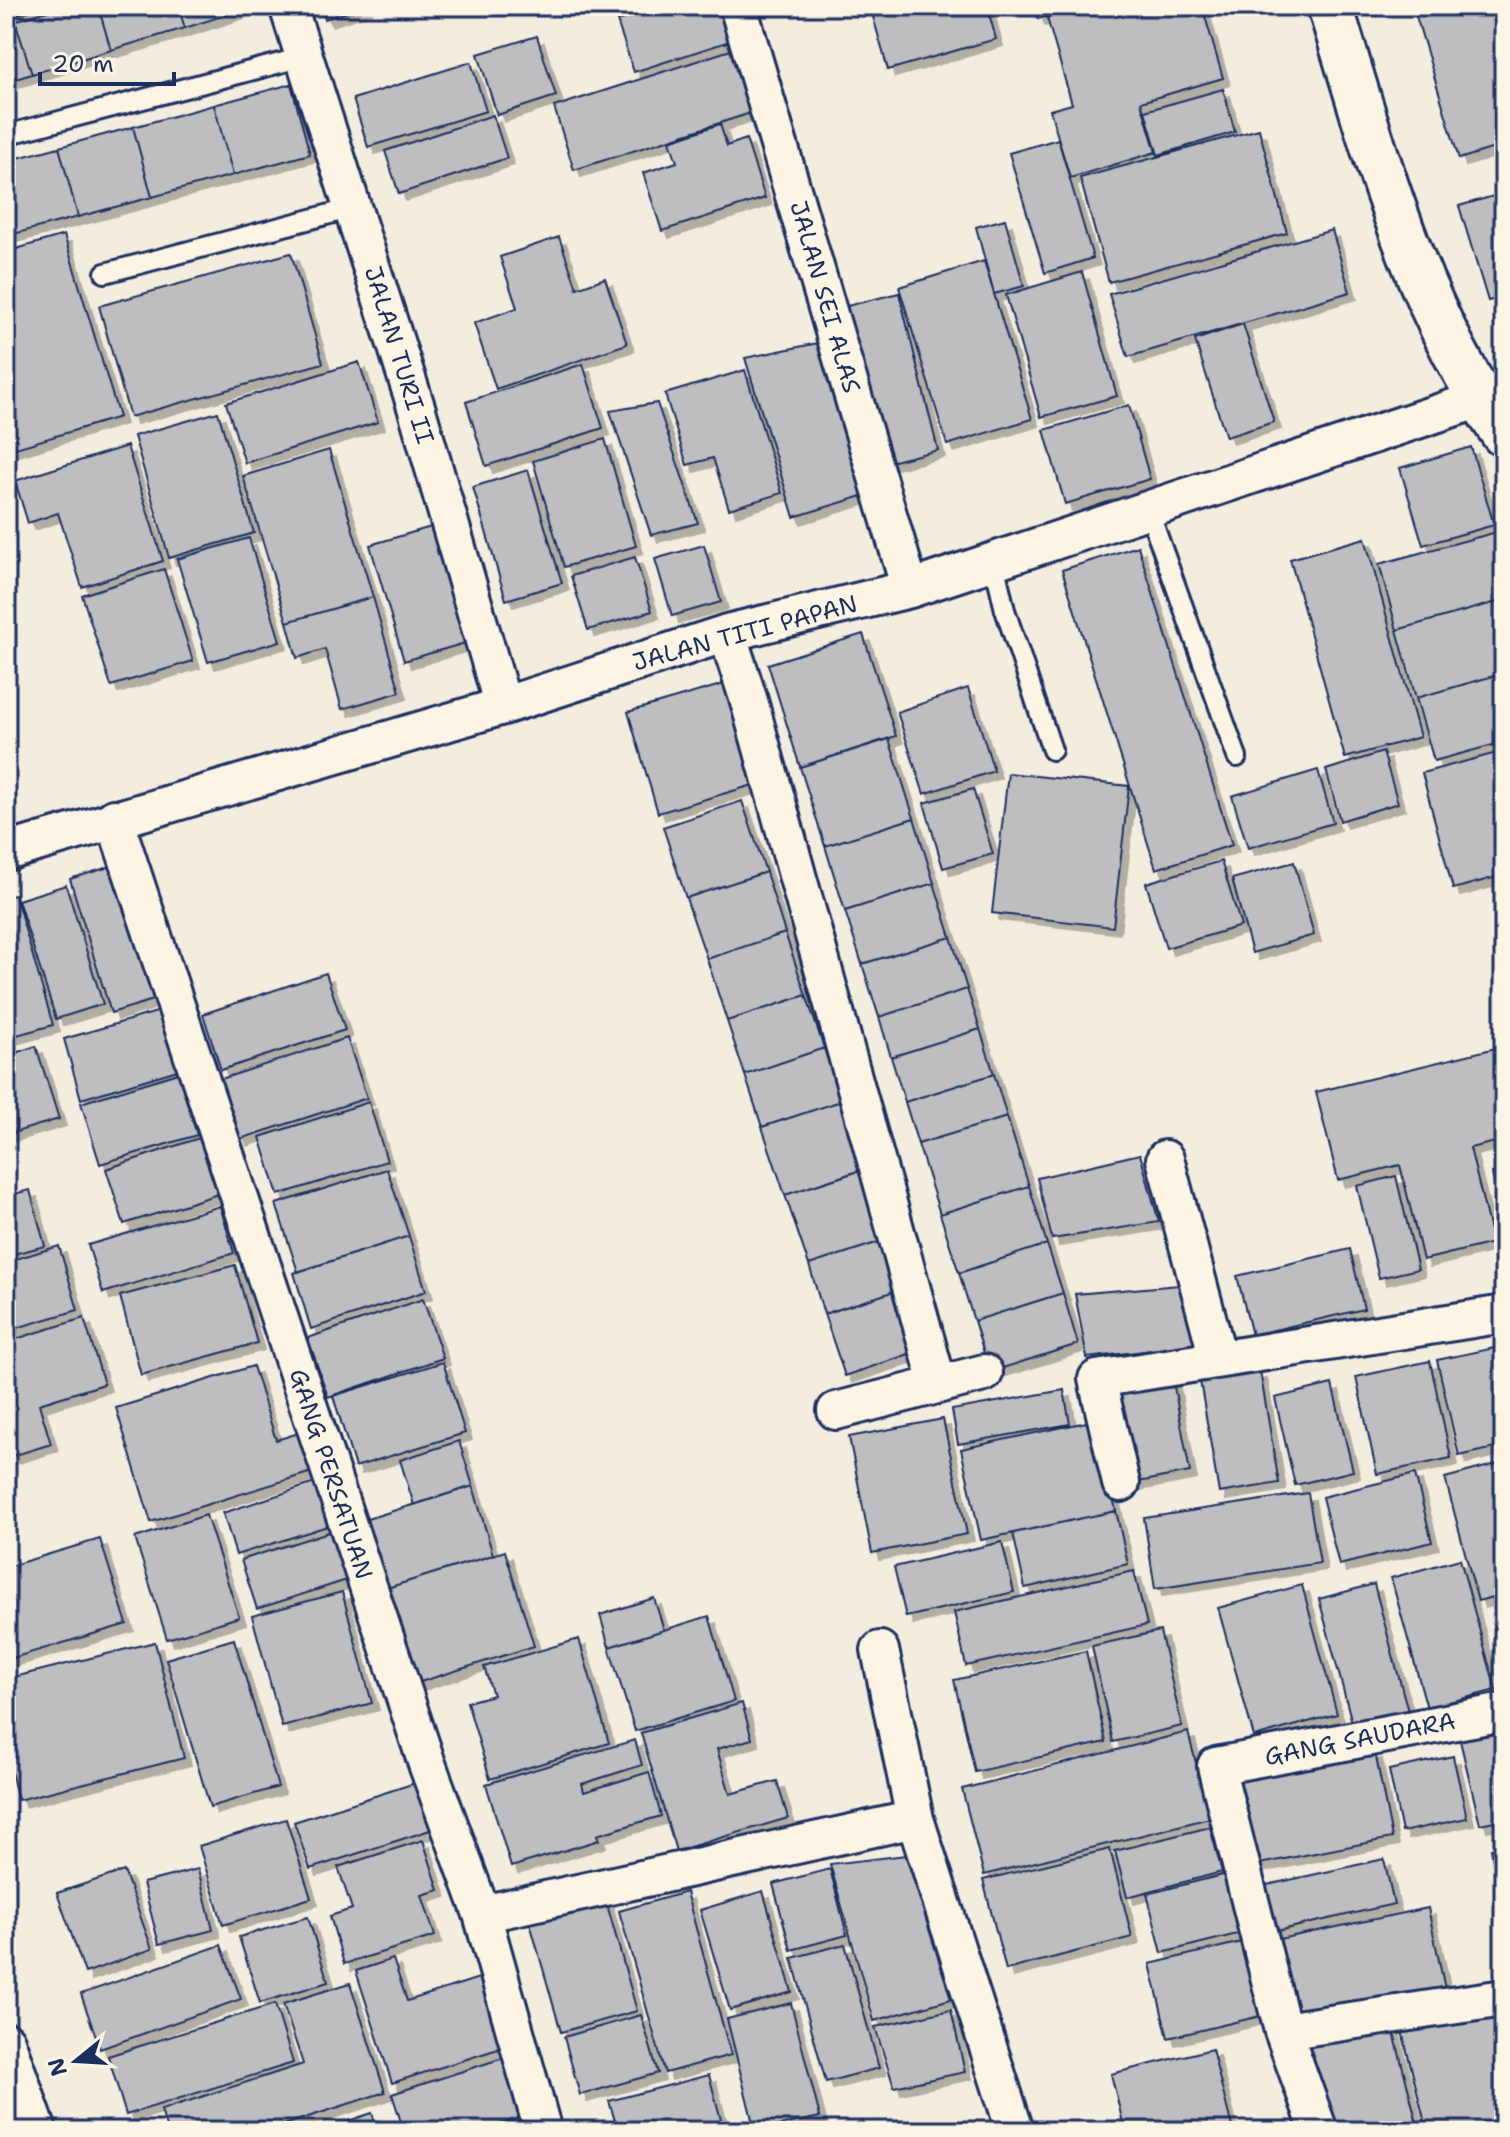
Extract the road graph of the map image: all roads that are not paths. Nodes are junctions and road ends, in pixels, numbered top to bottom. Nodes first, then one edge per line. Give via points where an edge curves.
1 (288, 6) edge
2 (738, 6) edge
3 (1330, 6) edge
4 (303, 57) junction
5 (6, 135) edge
6 (353, 208) junction
7 (105, 273) dead end
8 (1491, 394) edge
9 (1504, 434) edge
10 (1148, 509) junction
11 (994, 563) junction
12 (910, 589) junction
13 (727, 633) junction
14 (503, 706) junction
15 (1052, 750) dead end
16 (1237, 757) dead end
17 (114, 818) junction
18 (6, 852) edge
19 (1165, 1159) dead end
20 (1504, 1314) edge
21 (1218, 1358) junction
22 (984, 1373) dead end
23 (938, 1384) junction
24 (836, 1411) dead end
25 (1121, 1483) dead end
26 (880, 1650) dead end
27 (1504, 1712) edge
28 (915, 1819) junction
29 (482, 1914) junction
30 (1504, 1998) edge
31 (1283, 2031) junction
32 (6, 2041) edge
33 (38, 2131) edge
34 (543, 2131) edge
35 (1015, 2131) edge
36 (1319, 2131) edge

1 - 4 street, JALAN TURI II
2 - 12 street, JALAN SEI ALAS
3 - 8 street via 1395,216 1436,317
4 - 5 lane
4 - 6 street, JALAN TURI II
6 - 7 lane
6 - 14 street, JALAN TURI II
8 - 9 street
8 - 10 street, JALAN TITI PAPAN
10 - 11 street, JALAN TITI PAPAN
10 - 16 lane
11 - 12 street, JALAN TITI PAPAN
11 - 15 lane
12 - 13 street, JALAN TITI PAPAN
13 - 14 street, JALAN TITI PAPAN
13 - 23 street
14 - 17 street, JALAN TITI PAPAN
17 - 18 street, JALAN TITI PAPAN
17 - 29 street, GANG PERSATUAN via 427,1764
19 - 21 street
20 - 21 street
21 - 25 street via 1097,1379
22 - 23 street
23 - 24 street
26 - 28 street
27 - 31 street, GANG SAUDARA via 1216,1766
28 - 29 street
28 - 35 street
29 - 34 street, GANG PERSATUAN
30 - 31 street
31 - 36 street
32 - 33 street

